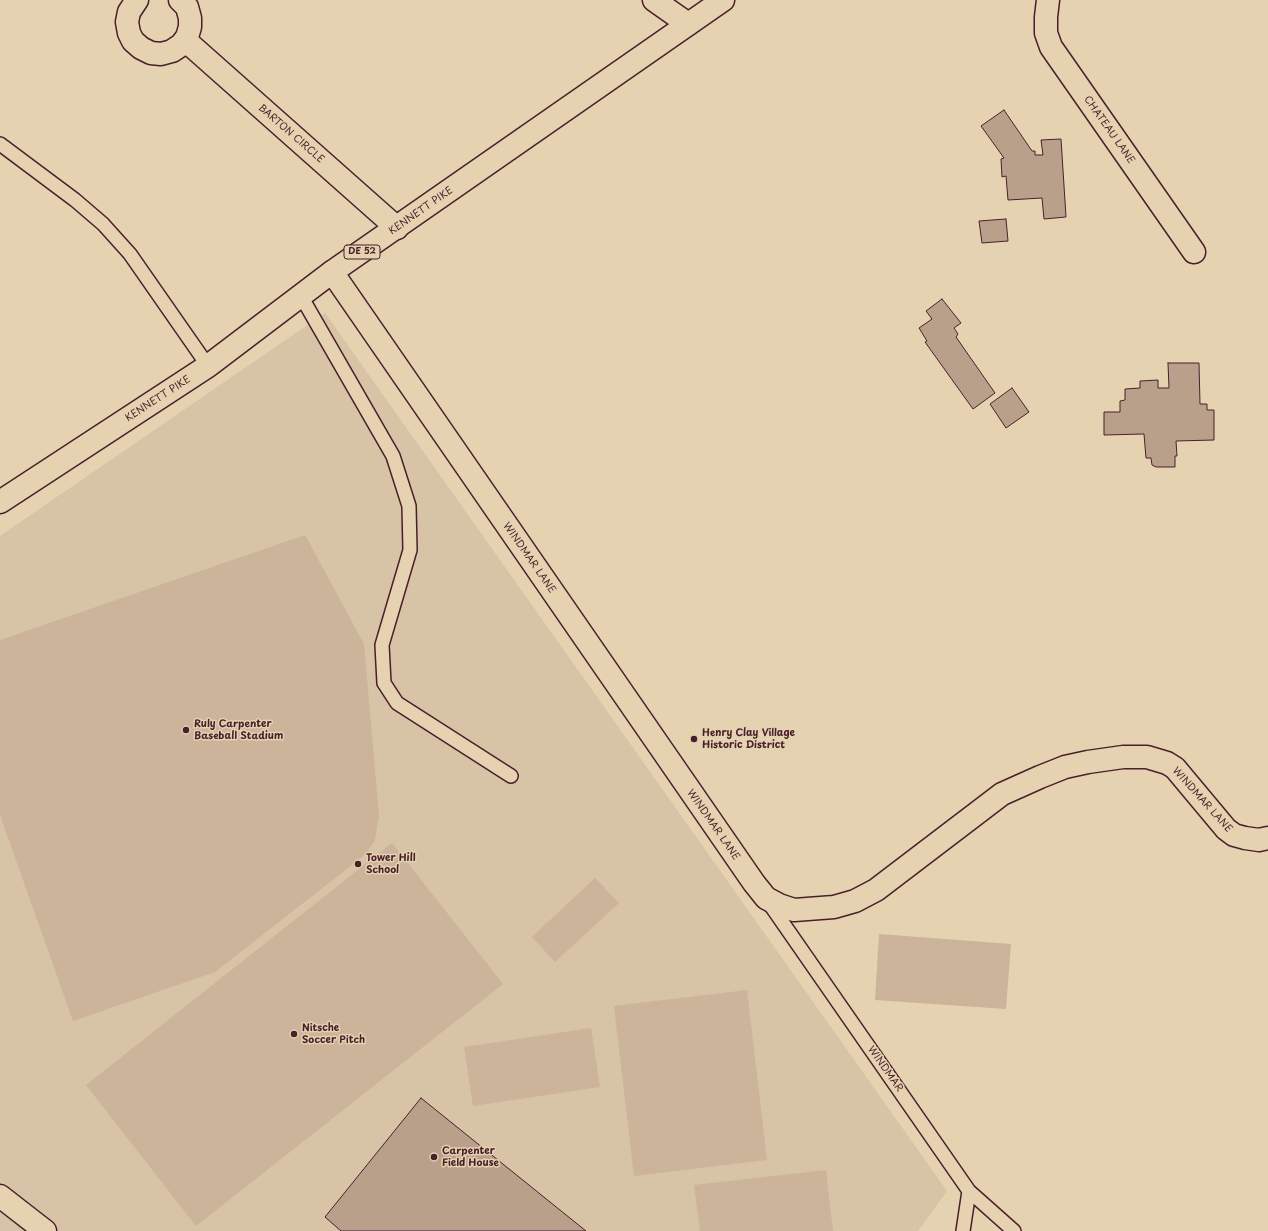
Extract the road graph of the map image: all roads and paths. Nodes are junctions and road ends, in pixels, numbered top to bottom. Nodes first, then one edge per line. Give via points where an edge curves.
1 (137, 0) edge
2 (180, 0) edge
3 (654, 0) edge
4 (681, 0) edge
5 (723, 0) edge
6 (1048, 0) edge
7 (688, 24) junction
8 (185, 40) junction
9 (0, 144) edge
10 (397, 228) junction
11 (1194, 252) dead end
12 (332, 272) junction
13 (301, 296) junction
14 (208, 366) junction
15 (0, 502) edge
16 (511, 776) dead end
17 (1268, 838) edge
18 (766, 898) junction
19 (969, 1191) junction
20 (0, 1196) edge
21 (45, 1231) edge
22 (963, 1231) edge
23 (1014, 1231) edge

1 - 8 street via 129,12 127,22 133,41 141,48 161,54 172,51
2 - 8 street via 187,7 190,18
3 - 7 street
4 - 7 street
5 - 7 street, KENNETT PIKE / DE 52
6 - 11 street, CHATEAU LANE via 1046,33 1051,47
7 - 10 street, KENNETT PIKE / DE 52
8 - 10 street, BARTON CIRCLE
9 - 14 lane via 103,224 130,254
10 - 12 street, KENNETT PIKE / DE 52
12 - 13 street, KENNETT PIKE / DE 52
12 - 18 street, WINDMAR LANE via 749,877
13 - 14 street, KENNETT PIKE / DE 52
13 - 16 lane via 393,456 409,506 410,550 382,645 384,683 397,703
14 - 15 street, KENNETT PIKE / DE 52
17 - 18 street, WINDMAR LANE via 1245,838 1226,829 1168,763 1147,758 1123,757 1066,767 1002,794 876,890 855,901 834,907 794,910
18 - 19 lane, WINDMAR
19 - 22 lane
19 - 23 lane, WINDMAR
20 - 21 street

